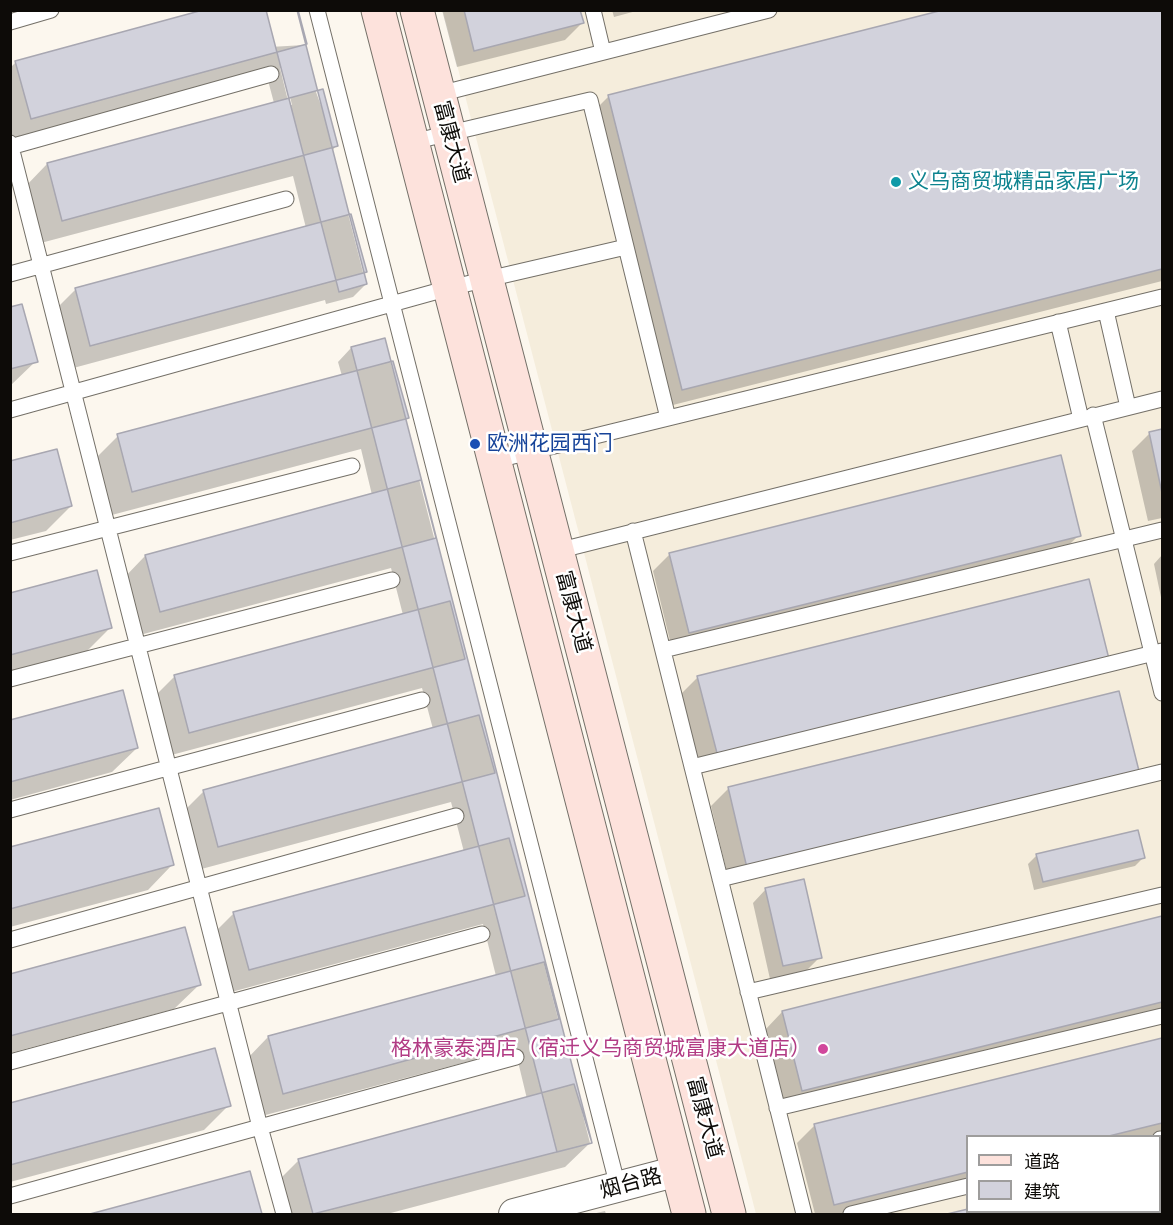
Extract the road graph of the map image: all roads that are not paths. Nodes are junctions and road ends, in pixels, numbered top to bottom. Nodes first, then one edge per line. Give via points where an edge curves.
1 (51, 10) edge
2 (317, 10) edge
3 (378, 10) edge
4 (417, 10) edge
5 (592, 10) edge
6 (769, 10) edge
7 (10, 22) edge
8 (603, 52) junction
9 (272, 74) dead end
10 (439, 94) junction
11 (449, 134) junction
12 (412, 142) junction
13 (11, 145) edge
14 (286, 199) dead end
15 (626, 247) junction
16 (42, 266) junction
17 (10, 274) edge
18 (487, 279) junction
19 (449, 288) junction
20 (1162, 297) edge
21 (392, 304) junction
22 (1106, 310) junction
23 (1058, 322) junction
24 (74, 393) junction
25 (1162, 399) edge
26 (1128, 407) junction
27 (10, 410) edge
28 (1087, 417) junction
29 (668, 418) junction
30 (531, 451) junction
31 (494, 461) junction
32 (352, 466) dead end
33 (108, 528) junction
34 (1162, 530) edge
35 (633, 531) junction
36 (1124, 539) junction
37 (557, 551) junction
38 (10, 553) edge
39 (392, 580) dead end
40 (138, 645) junction
41 (663, 650) junction
42 (1158, 652) edge
43 (10, 679) edge
44 (1162, 693) edge
45 (422, 700) dead end
46 (692, 767) junction
47 (169, 768) junction
48 (1162, 772) edge
49 (10, 810) edge
50 (456, 816) dead end
51 (720, 879) junction
52 (200, 887) junction
53 (1162, 895) edge
54 (482, 934) dead end
55 (10, 940) edge
56 (748, 992) junction
57 (229, 1002) junction
58 (1162, 1016) edge
59 (516, 1058) dead end
60 (10, 1062) edge
61 (777, 1108) junction
62 (260, 1127) junction
63 (678, 1171) junction
64 (966, 1186) edge
65 (618, 1187) junction
66 (10, 1196) edge
67 (284, 1215) edge
68 (514, 1215) edge
69 (689, 1215) edge
70 (729, 1215) edge
71 (804, 1215) edge
72 (851, 1215) edge

1 - 7 lane
2 - 21 lane
3 - 12 street, 富康大道
4 - 10 street, 富康大道
5 - 8 lane
6 - 8 lane
8 - 10 lane
9 - 13 lane
10 - 11 street, 富康大道
11 - 12 lane
11 - 15 lane via 590,100
11 - 18 street, 富康大道
12 - 19 street, 富康大道
13 - 16 lane
14 - 16 lane
15 - 18 lane
15 - 29 lane
16 - 17 lane
16 - 24 lane
18 - 19 lane
18 - 30 street, 富康大道
19 - 21 lane
19 - 31 street, 富康大道
20 - 22 lane
21 - 24 lane
21 - 65 lane
22 - 23 lane
22 - 26 lane
23 - 28 lane
23 - 29 lane
24 - 27 lane
24 - 33 lane
25 - 26 lane
26 - 28 lane
28 - 35 lane
28 - 36 lane
29 - 30 lane
30 - 31 lane
30 - 37 street, 富康大道
31 - 63 street, 富康大道
32 - 33 lane
33 - 38 lane
33 - 40 lane
34 - 36 lane
35 - 37 lane
35 - 41 lane
36 - 41 lane
36 - 42 lane
37 - 70 street, 富康大道
39 - 40 lane
40 - 43 lane
40 - 47 lane
41 - 46 lane
42 - 44 lane
42 - 46 lane
45 - 47 lane
46 - 51 lane
47 - 49 lane
47 - 52 lane
48 - 51 lane
50 - 52 lane
51 - 56 lane
52 - 55 lane
52 - 57 lane
53 - 56 lane
54 - 57 lane
56 - 61 lane
57 - 60 lane
57 - 62 lane
58 - 61 lane
59 - 62 lane
61 - 71 lane
62 - 66 lane
62 - 67 lane
63 - 65 street, 烟台路
63 - 69 street, 富康大道
64 - 72 lane
65 - 68 street, 烟台路

